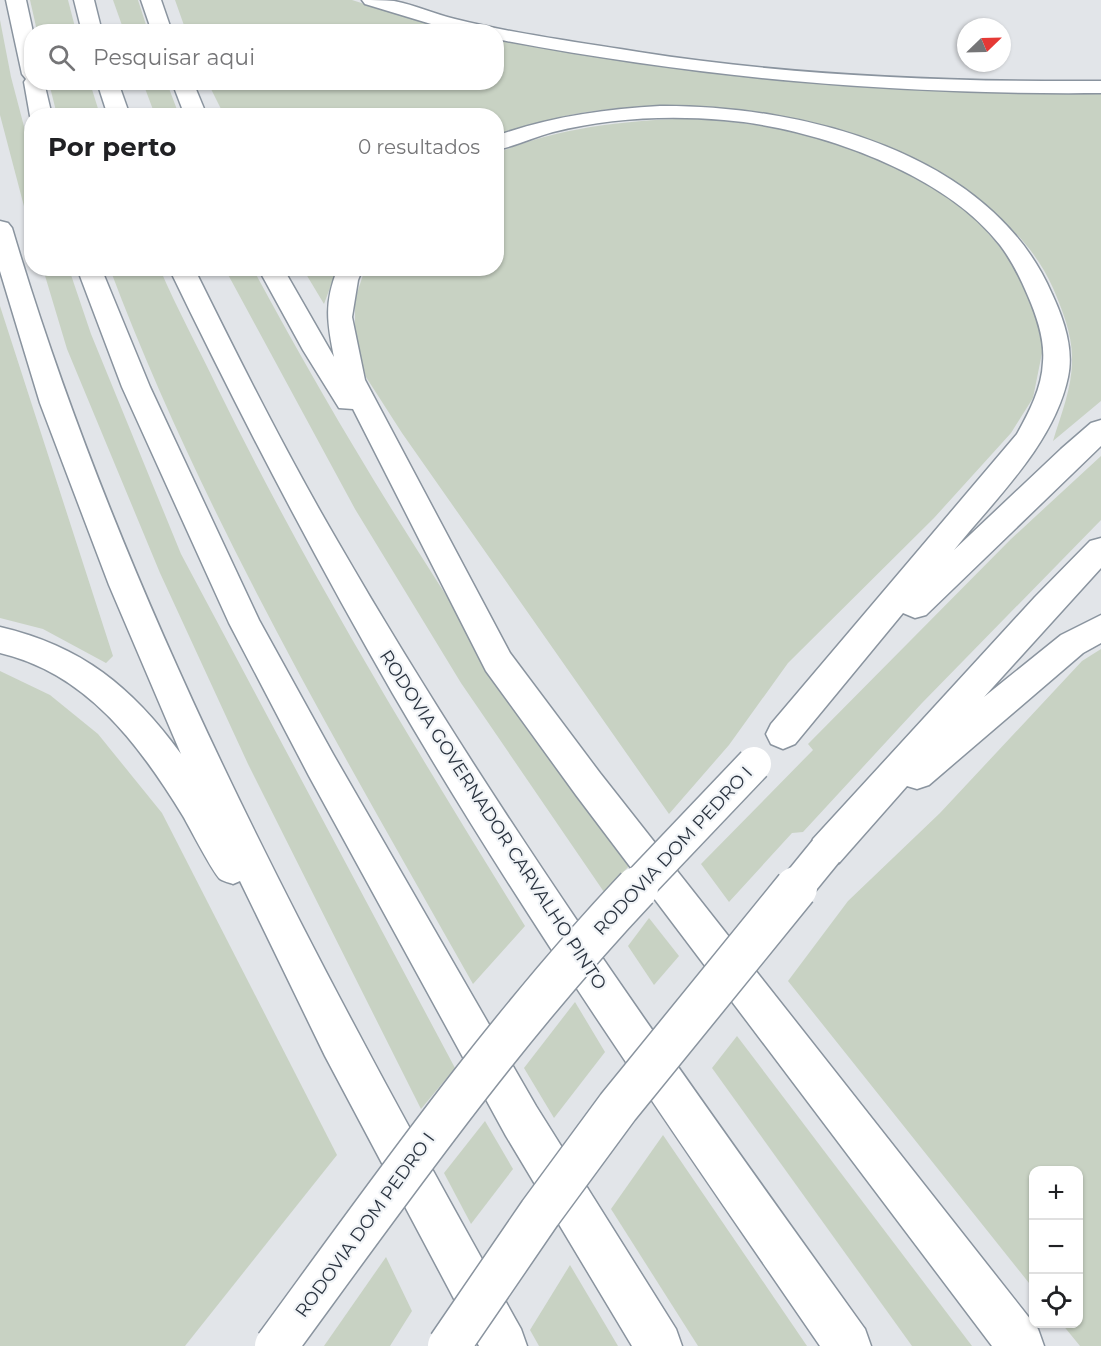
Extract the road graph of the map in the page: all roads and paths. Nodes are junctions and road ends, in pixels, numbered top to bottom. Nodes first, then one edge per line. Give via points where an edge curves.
1 (16, 0) edge
2 (84, 0) edge
3 (151, 0) edge
4 (372, 0) edge
5 (90, 24) edge
6 (159, 24) edge
7 (451, 24) edge
8 (504, 34) edge
9 (24, 37) edge
10 (1101, 87) edge
11 (36, 90) edge
12 (110, 90) edge
13 (185, 90) edge
14 (39, 108) edge
15 (116, 108) edge
16 (193, 108) edge
17 (504, 141) edge
18 (0, 228) edge
19 (92, 276) edge
20 (185, 276) edge
21 (274, 276) edge
22 (347, 276) edge
23 (1101, 430) edge
24 (420, 514) junction
25 (1101, 549) edge
26 (1101, 628) edge
27 (0, 640) edge
28 (783, 734) junction
29 (826, 851) junction
30 (340, 1042) junction
31 (861, 1137) junction
32 (276, 1346) edge
33 (449, 1346) edge
34 (504, 1346) edge
35 (659, 1346) edge
36 (848, 1346) edge
37 (1021, 1346) edge
38 (1036, 1346) edge

1 - 9 highway
2 - 5 highway
3 - 6 highway
4 - 7 highway
8 - 10 highway via 651,60 779,74 975,87
11 - 14 highway
12 - 15 highway
13 - 16 highway
17 - 28 highway via 556,125 658,112 717,113 824,132 912,166 949,188 988,218 1017,249 1041,289 1054,332 1057,366 1047,406 1028,440
18 - 30 highway via 62,425 104,536 250,863
19 - 35 highway via 136,387 245,623 521,1121
20 - 36 highway, RODOVIA GOVERNADOR CARVALHO PINTO via 301,508 428,721 612,1007
21 - 24 highway via 316,350
22 - 24 highway via 339,317 352,380
23 - 28 highway, RODOVIA DOM PEDRO I
24 - 31 highway via 498,662
25 - 29 highway
26 - 29 highway via 1072,644
27 - 30 highway via 40,651 76,669 124,708 159,748
28 - 32 highway, RODOVIA DOM PEDRO I, bridge via 601,927 516,1025
29 - 33 highway, bridge via 618,1107
30 - 34 highway
31 - 37 highway
31 - 38 highway

